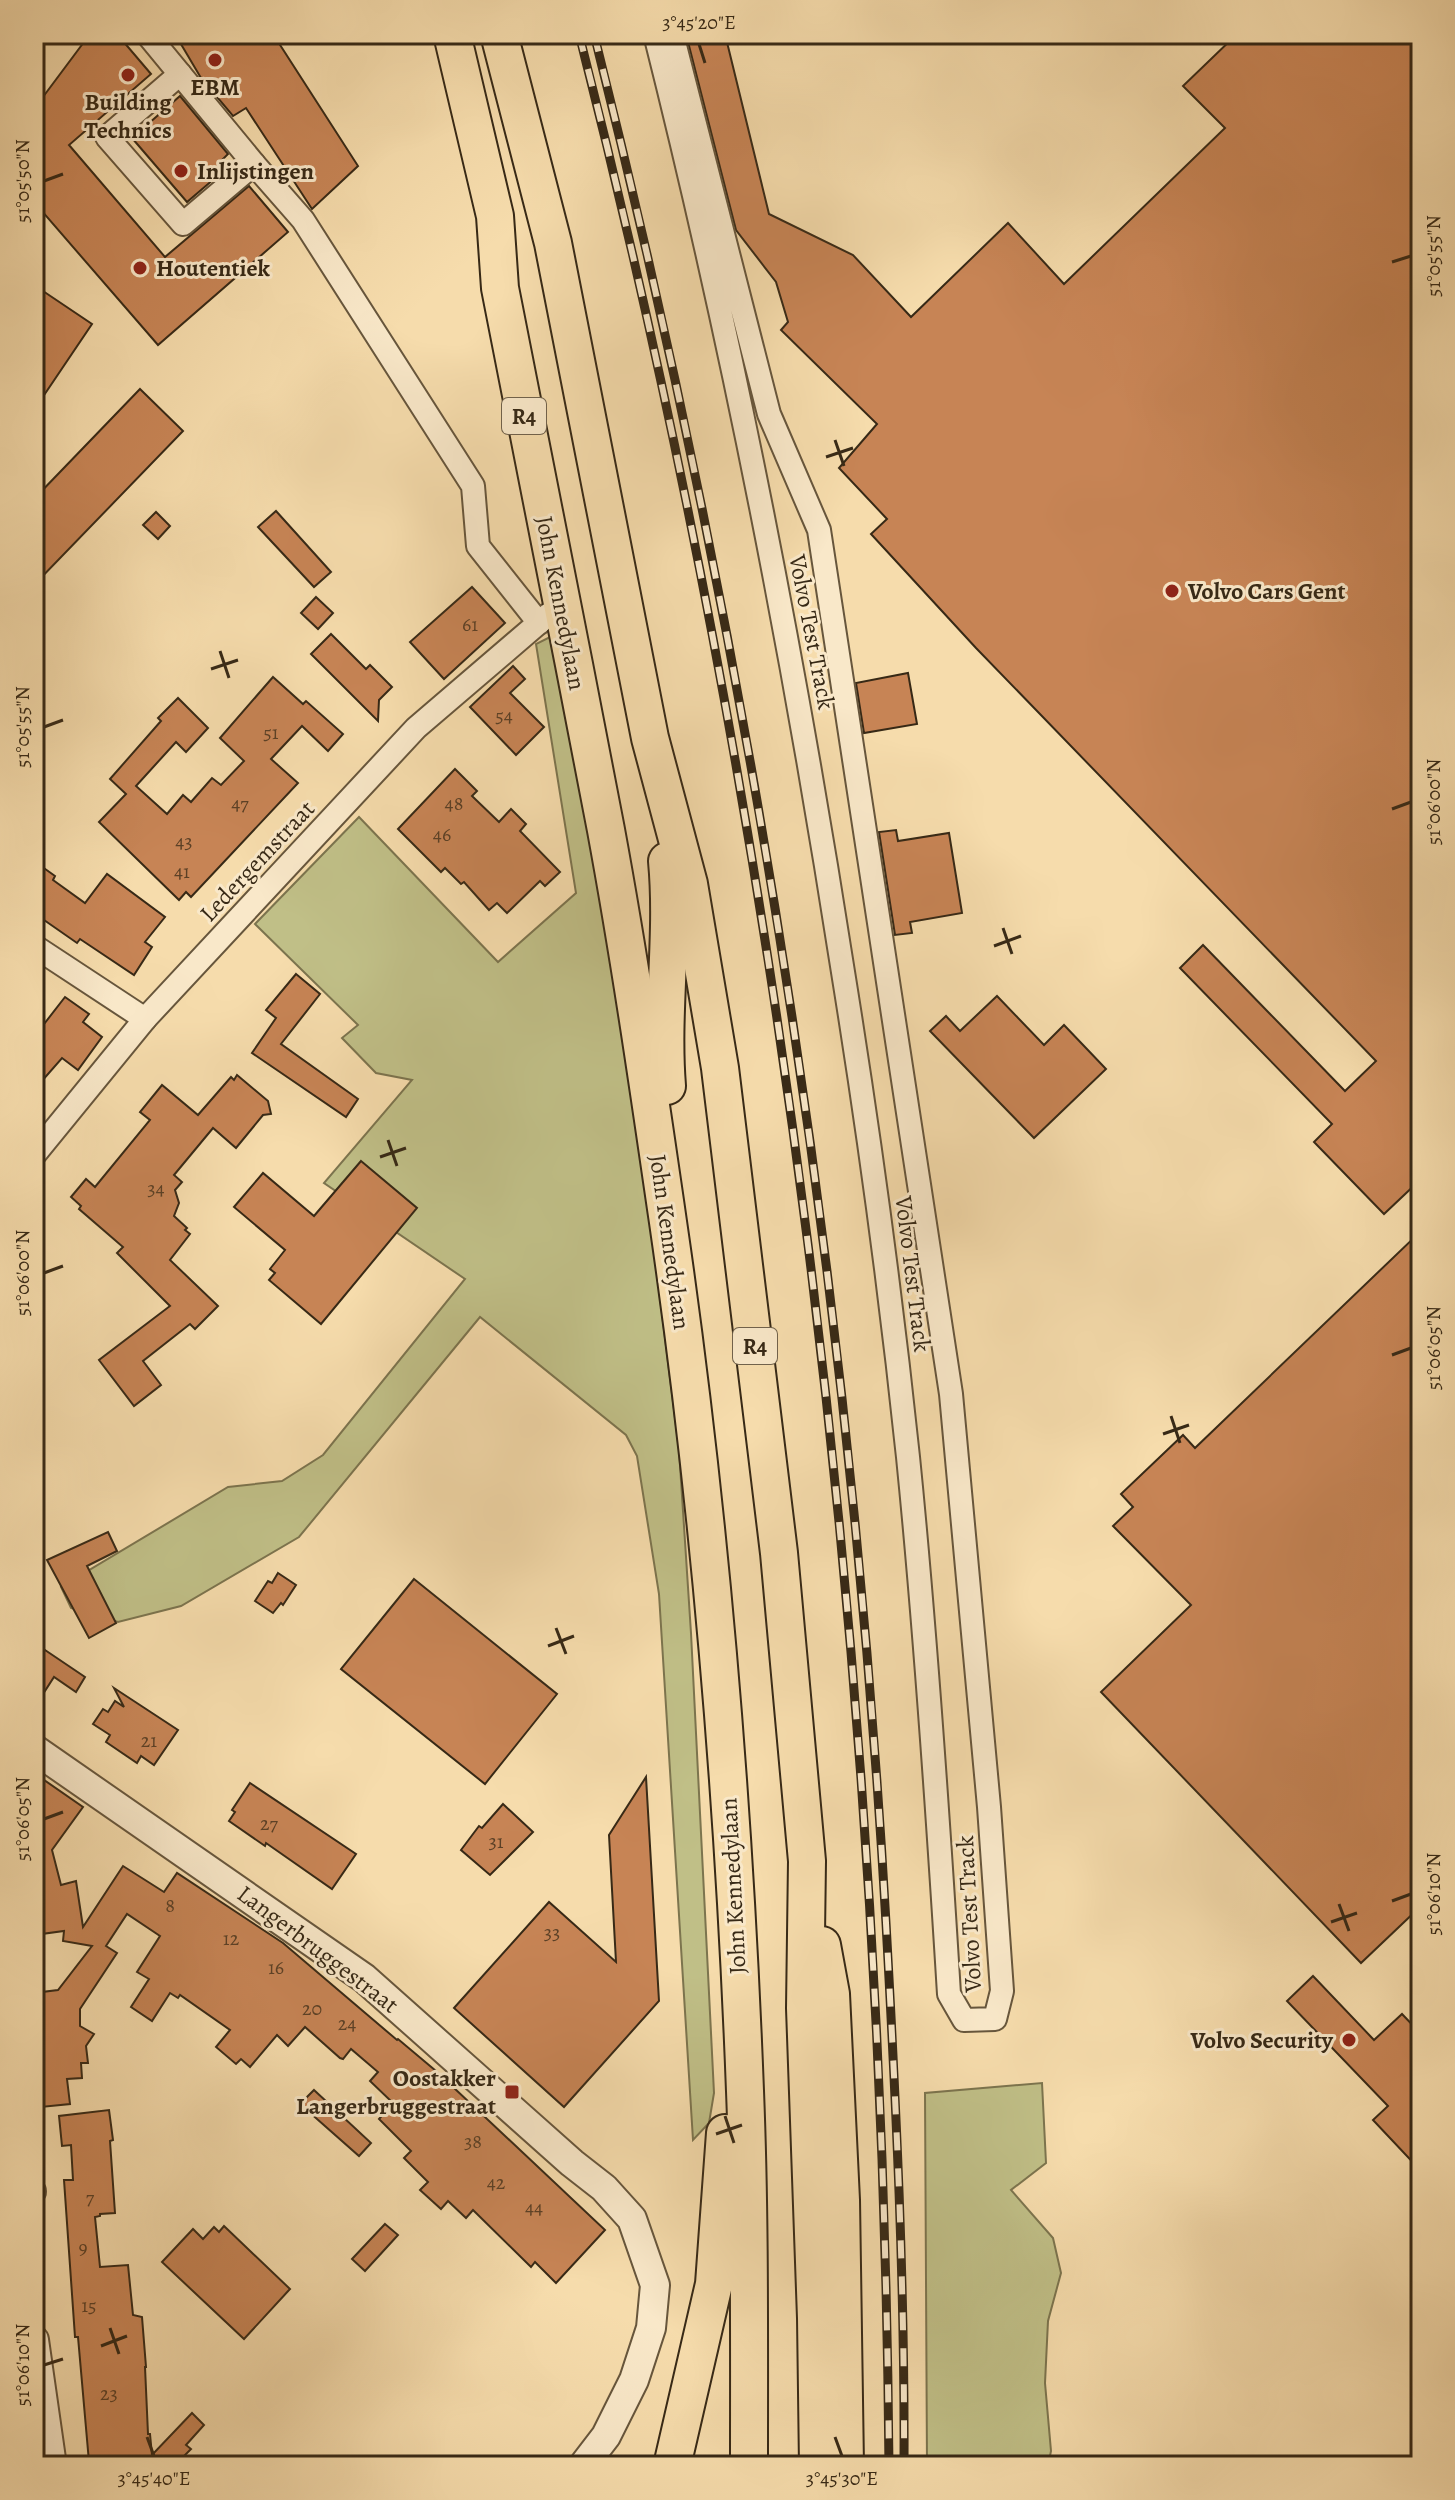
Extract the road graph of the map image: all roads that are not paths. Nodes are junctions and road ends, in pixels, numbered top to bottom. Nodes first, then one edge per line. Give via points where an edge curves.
1 (147, 34) edge
2 (452, 34) edge
3 (499, 34) edge
4 (655, 34) edge
5 (672, 34) edge
6 (180, 74) junction
7 (254, 164) junction
8 (650, 738) junction
9 (34, 946) edge
10 (145, 1019) junction
11 (34, 1155) edge
12 (669, 1226) junction
13 (34, 1749) edge
14 (807, 1861) junction
15 (34, 2340) edge
16 (46, 2463) edge
17 (583, 2466) edge
18 (672, 2466) edge
19 (749, 2466) edge
20 (771, 2466) edge
21 (818, 2466) edge
22 (845, 2466) edge

1 - 6 street, Ledergemstraat
2 - 12 highway, John Kennedylaan / R4 via 495,216 500,288 606,832
3 - 8 highway, John Kennedylaan / R4 via 553,243
4 - 5 street, Volvo Test Track via 765,521 857,1060 908,1459 949,1994 964,2020 995,2019 1002,1991 951,1394 819,530 769,414
6 - 7 street, Ledergemstraat
6 - 7 street via 107,137 183,224
7 - 10 street, Ledergemstraat via 303,220 473,486 478,546 544,618 416,728
8 - 14 highway, John Kennedylaan / R4 via 689,884 720,1068 779,1553
8 - 20 highway, John Kennedylaan / R4 via 667,868 664,1058 701,1316 749,1854 766,2133
9 - 10 street
10 - 11 street, Ledergemstraat
12 - 18 highway via 671,1335 702,1647 725,2143 714,2284
12 - 19 highway, John Kennedylaan / R4 via 712,1583 726,1771 745,2091
13 - 17 street, Langerbruggestraat via 364,1978 604,2188 632,2219 655,2285 651,2328 634,2380 606,2436
14 - 21 highway, John Kennedylaan / R4 via 805,2008
14 - 22 highway via 831,1994
15 - 16 street

